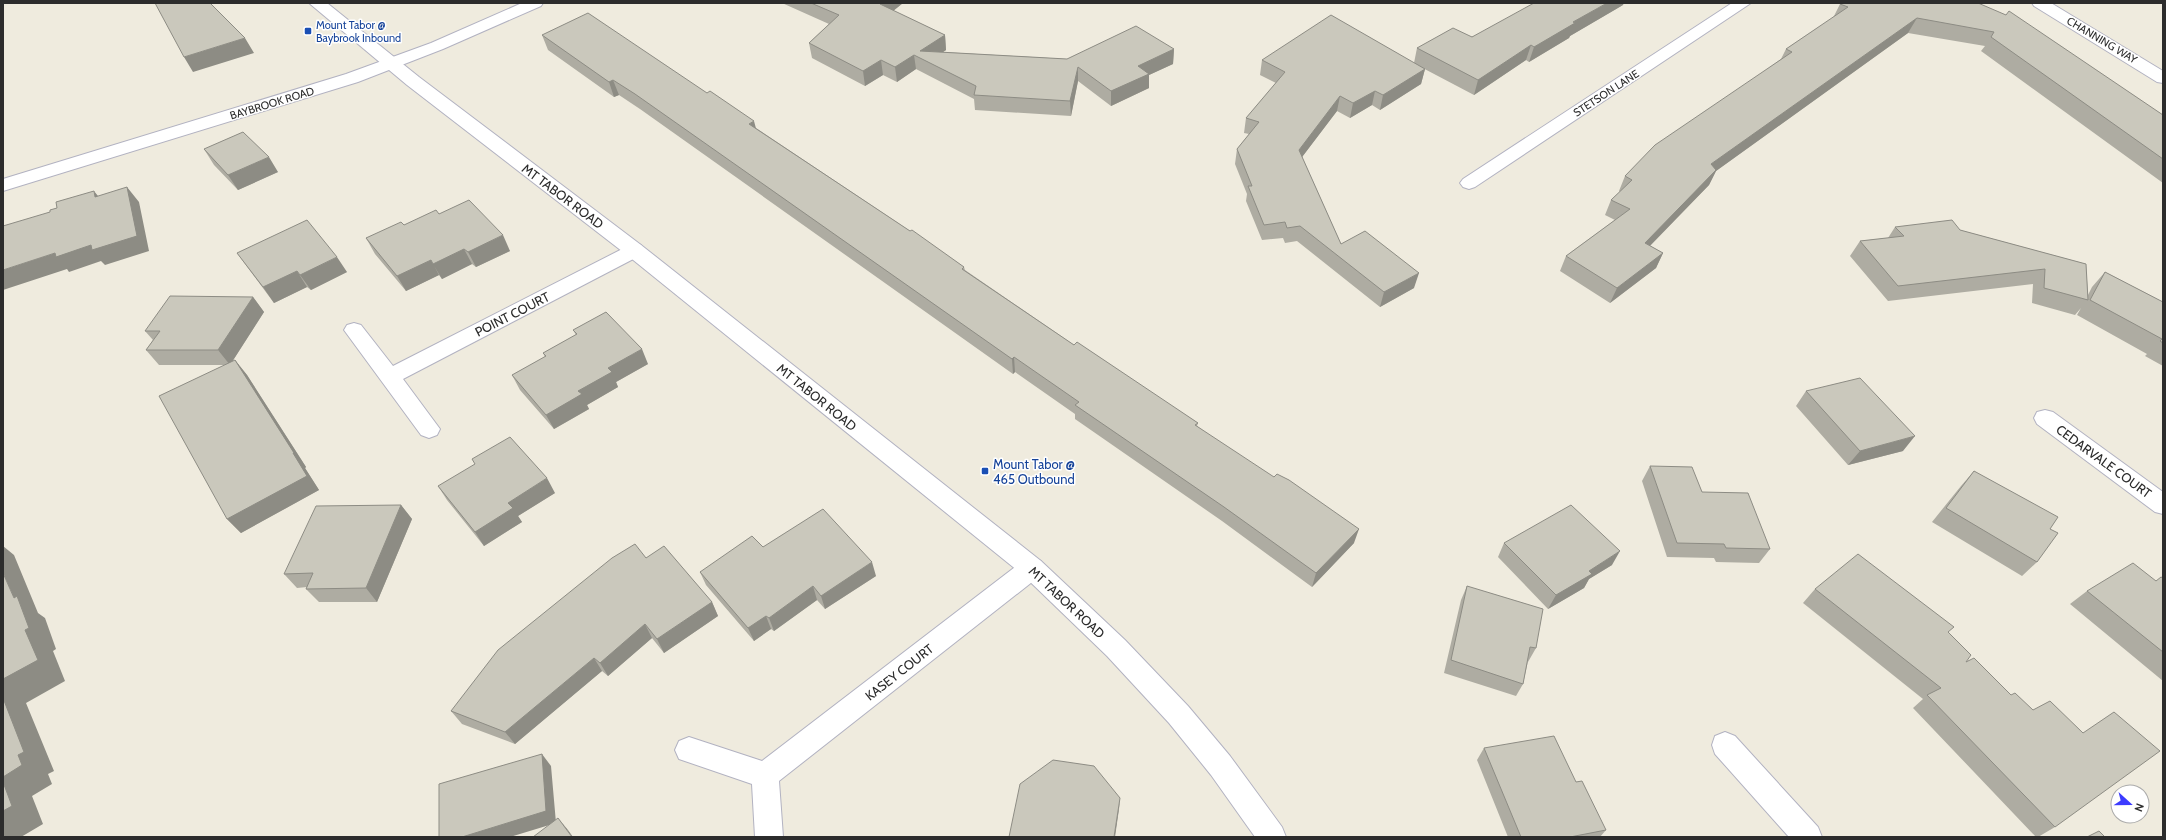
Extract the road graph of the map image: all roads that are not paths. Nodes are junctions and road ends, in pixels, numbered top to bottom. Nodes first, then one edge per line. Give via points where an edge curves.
1 (318, 3) edge
2 (535, 3) edge
3 (1743, 3) edge
4 (2040, 3) edge
5 (390, 64) junction
6 (2163, 78) edge
7 (1468, 183) dead end
8 (3, 185) edge
9 (634, 250) junction
10 (354, 330) dead end
11 (389, 377) junction
12 (2045, 418) dead end
13 (429, 429) dead end
14 (2163, 505) edge
15 (1032, 568) junction
16 (1725, 745) dead end
17 (689, 750) dead end
18 (765, 775) junction
19 (769, 837) edge
20 (1272, 837) edge
21 (1808, 837) edge

1 - 5 street, MT TABOR ROAD
2 - 5 street, BAYBROOK ROAD
3 - 7 street, STETSON LANE
4 - 6 street, CHANNING WAY
5 - 8 street, BAYBROOK ROAD via 352,78
5 - 9 street, MT TABOR ROAD
9 - 11 street, POINT COURT
9 - 15 street, MT TABOR ROAD
10 - 11 street
11 - 13 street
12 - 14 street, CEDARVALE COURT
15 - 18 street, KASEY COURT
15 - 20 street, MT TABOR ROAD via 1094,626 1164,698 1238,788
16 - 21 street
17 - 18 street
18 - 19 street

